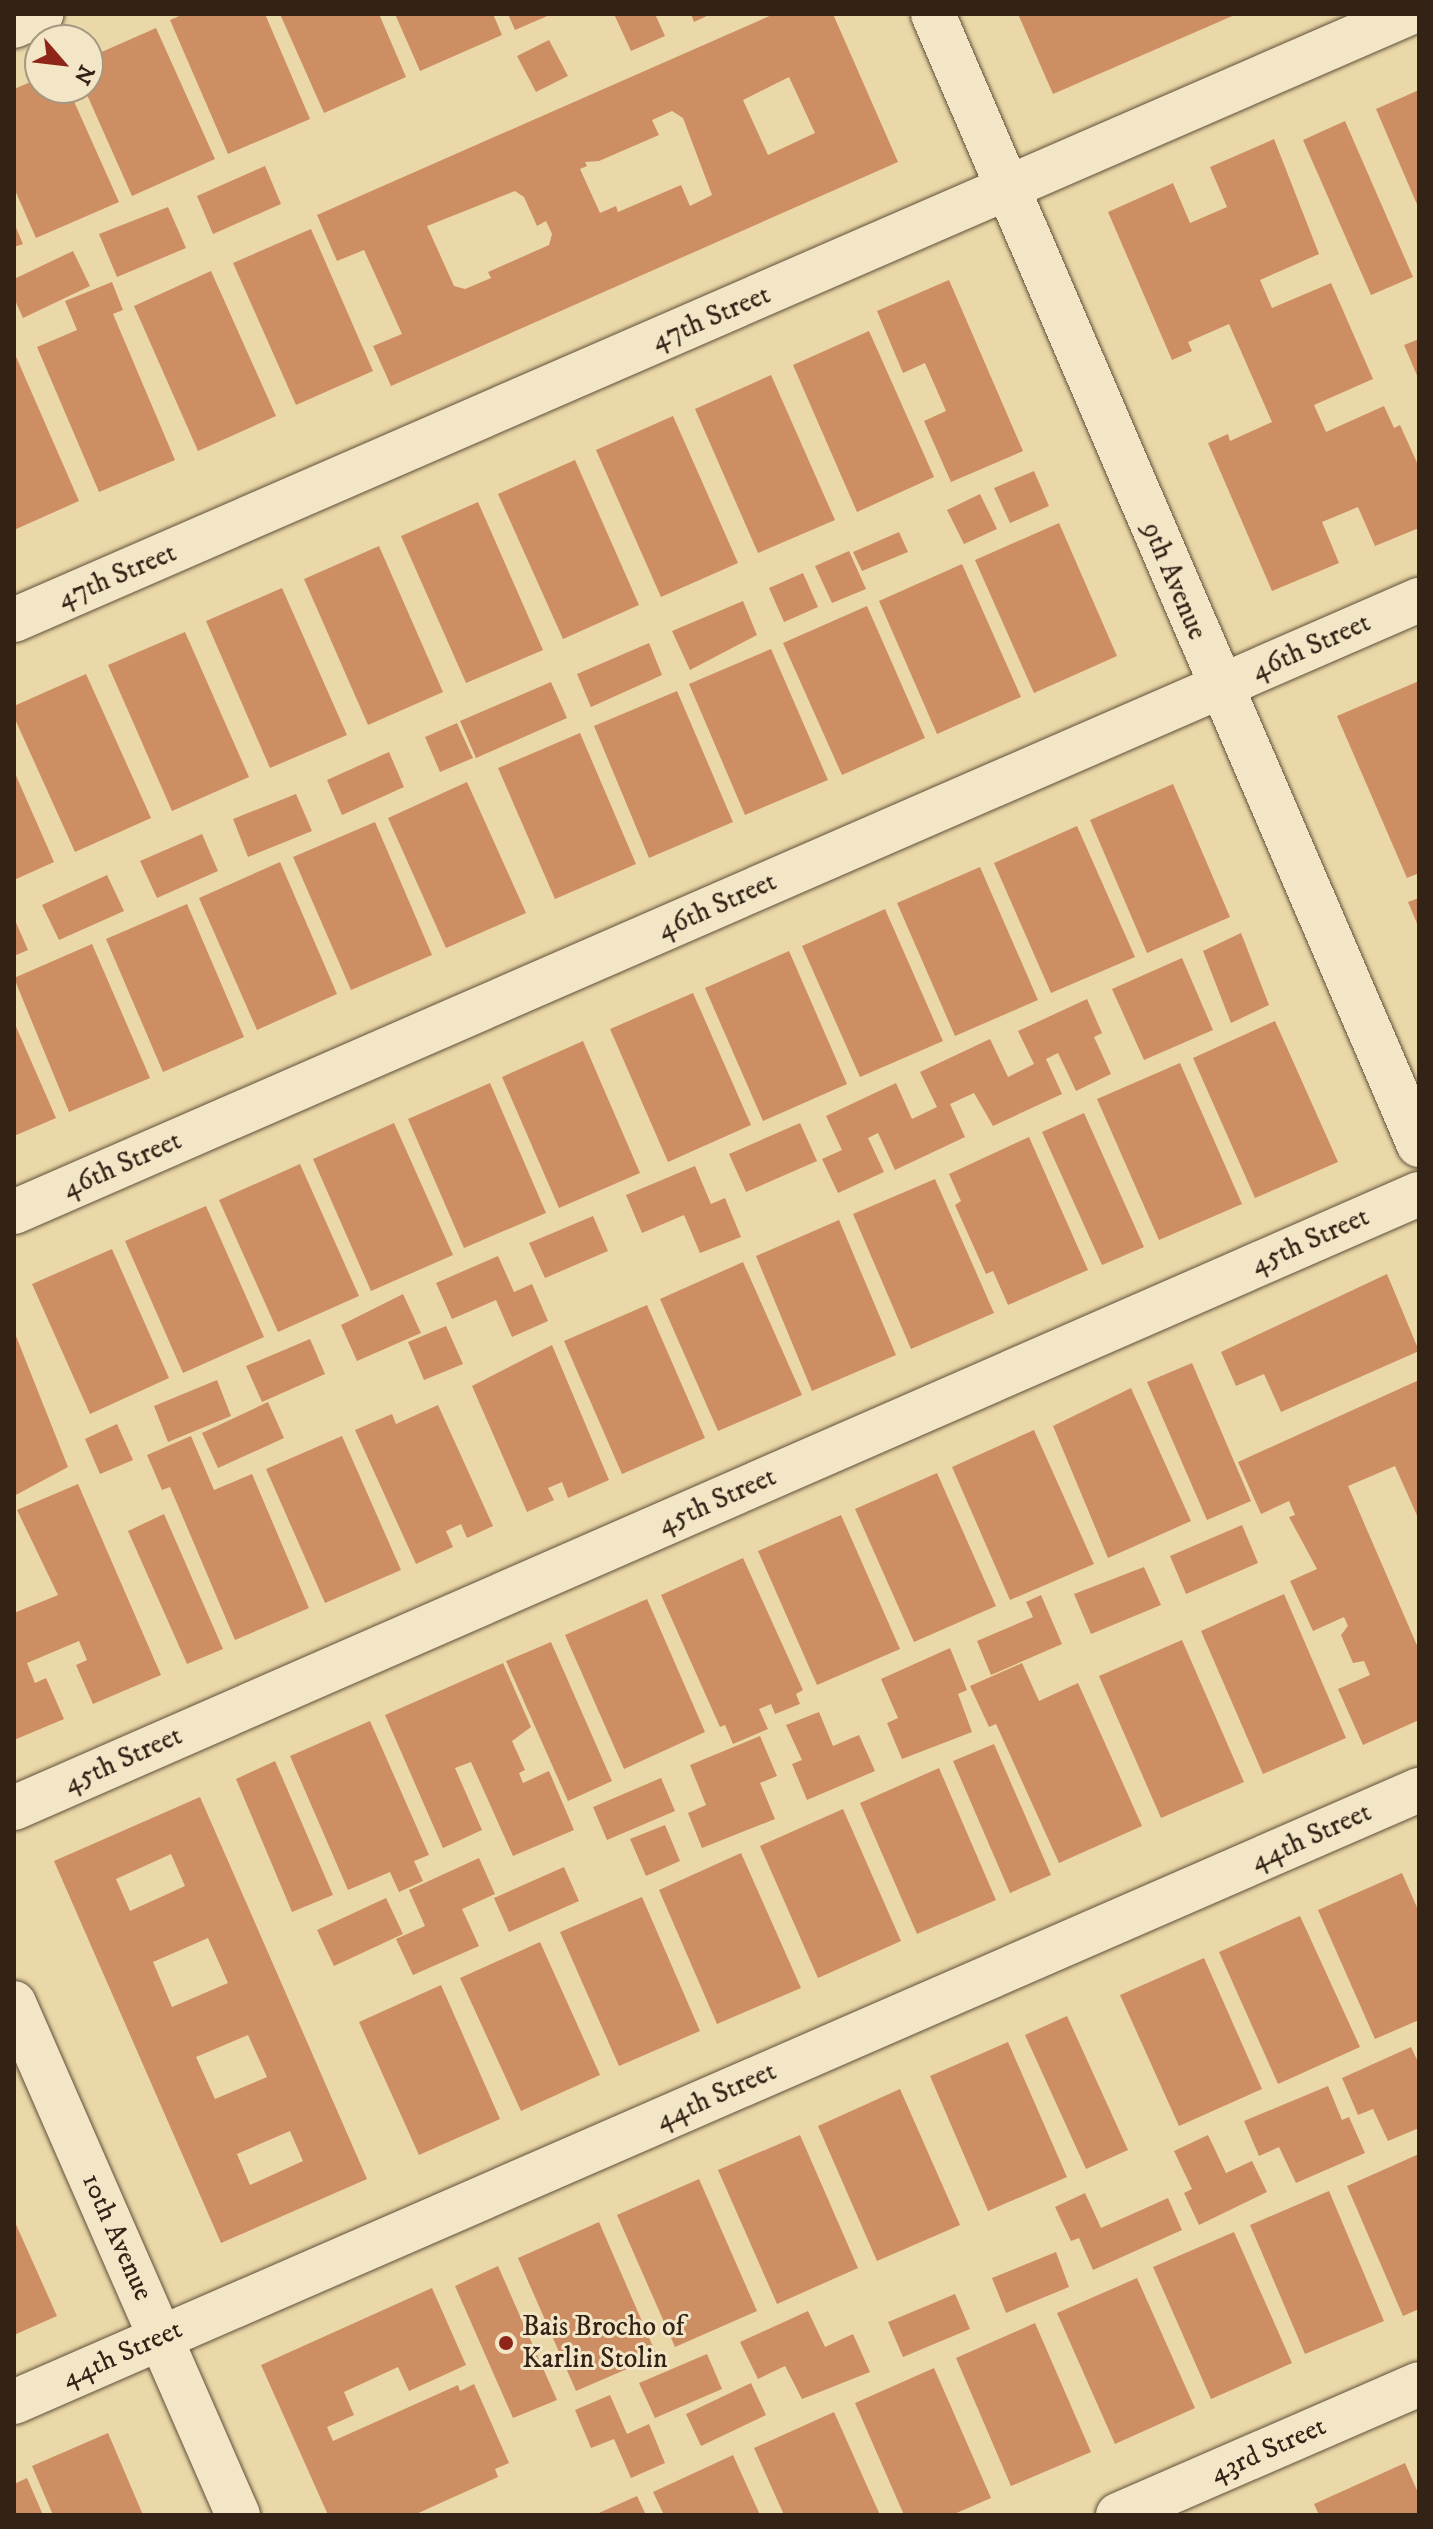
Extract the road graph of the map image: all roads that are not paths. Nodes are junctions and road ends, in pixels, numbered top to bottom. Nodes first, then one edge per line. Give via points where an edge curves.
1 (41, 14) edge
2 (933, 14) edge
3 (1407, 14) edge
4 (14, 26) edge
5 (1010, 188) junction
6 (1419, 600) edge
7 (14, 620) edge
8 (1219, 687) junction
9 (1419, 1145) edge
10 (1419, 1194) edge
11 (14, 1212) edge
12 (1419, 1790) edge
13 (14, 1808) edge
14 (14, 2003) edge
15 (160, 2338) junction
16 (1419, 2384) edge
17 (14, 2402) edge
18 (238, 2515) edge
19 (1118, 2515) edge

1 - 4 street
2 - 5 street, 9th Avenue
3 - 5 street, 47th Street
5 - 7 street, 47th Street
5 - 8 street, 9th Avenue
6 - 8 street, 46th Street
8 - 9 street, 9th Avenue
8 - 11 street, 46th Street
10 - 13 street, 45th Street
12 - 15 street, 44th Street
14 - 15 street, 10th Avenue
15 - 17 street, 44th Street
15 - 18 street, 10th Avenue
16 - 19 street, 43rd Street

